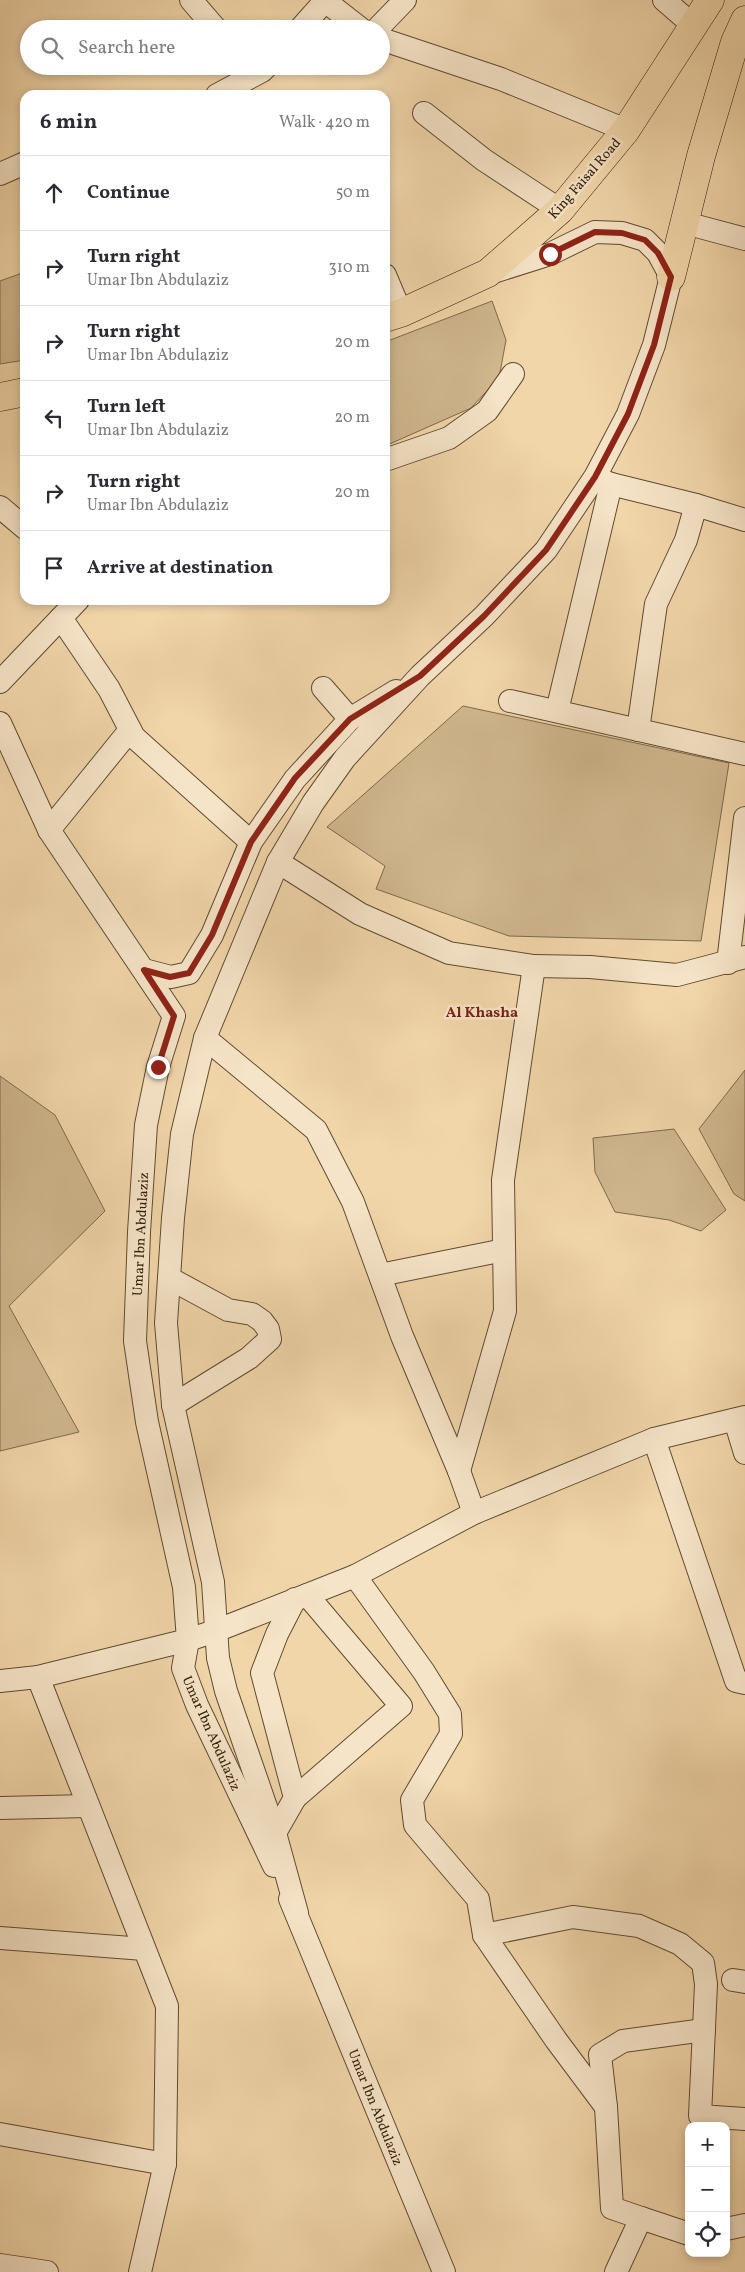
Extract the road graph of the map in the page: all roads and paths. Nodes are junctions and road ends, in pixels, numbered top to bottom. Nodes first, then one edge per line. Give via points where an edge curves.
1 (191, 0) edge
2 (324, 0) edge
3 (405, 0) edge
4 (664, 0) edge
5 (710, 0) edge
6 (208, 20) edge
7 (307, 20) edge
8 (350, 20) edge
9 (386, 20) edge
10 (745, 20) edge
11 (694, 26) junction
12 (390, 42) edge
13 (251, 75) edge
14 (226, 90) edge
15 (424, 114) dead end
16 (626, 130) junction
17 (20, 165) edge
18 (0, 174) edge
19 (560, 210) junction
20 (685, 223) junction
21 (745, 239) edge
22 (488, 274) junction
23 (671, 277) junction
24 (390, 301) edge
25 (393, 316) edge
26 (513, 374) dead end
27 (20, 393) edge
28 (0, 397) edge
29 (390, 458) edge
30 (603, 481) junction
31 (696, 505) junction
32 (0, 507) edge
33 (745, 520) edge
34 (20, 524) edge
35 (73, 605) edge
36 (61, 618) junction
37 (420, 676) junction
38 (0, 682) edge
39 (322, 688) dead end
40 (510, 701) dead end
41 (557, 711) junction
42 (350, 719) junction
43 (0, 723) edge
44 (130, 730) junction
45 (638, 730) junction
46 (745, 754) edge
47 (745, 818) edge
48 (50, 830) junction
49 (251, 842) junction
50 (278, 862) junction
51 (736, 960) edge
52 (534, 966) junction
53 (144, 970) junction
54 (206, 1038) junction
55 (504, 1250) junction
56 (380, 1275) junction
57 (169, 1278) junction
58 (173, 1405) junction
59 (740, 1419) edge
60 (654, 1439) junction
61 (745, 1453) edge
62 (459, 1471) junction
63 (474, 1513) junction
64 (355, 1576) junction
65 (301, 1597) junction
66 (218, 1630) junction
67 (188, 1640) junction
68 (38, 1678) junction
69 (0, 1681) edge
70 (745, 1683) edge
71 (295, 1798) junction
72 (88, 1806) junction
73 (0, 1808) edge
74 (275, 1833) junction
75 (296, 1913) junction
76 (484, 1935) junction
77 (0, 1938) edge
78 (144, 1949) junction
79 (704, 2030) junction
80 (606, 2107) junction
81 (745, 2119) edge
82 (0, 2134) edge
83 (166, 2164) junction
84 (641, 2218) junction
85 (745, 2225) edge
86 (730, 2228) edge
87 (685, 2233) edge
88 (0, 2265) edge
89 (47, 2272) edge
90 (140, 2272) edge
91 (444, 2272) edge
92 (616, 2272) edge

1 - 6 street
2 - 7 street
2 - 8 street
3 - 9 street
4 - 11 street
5 - 11 main road, King Faisal Road
10 - 20 main road via 735,42 701,156
11 - 16 main road, King Faisal Road
12 - 16 street via 501,79
13 - 14 street
15 - 19 street via 484,160
16 - 19 main road, King Faisal Road
17 - 18 street
19 - 22 main road, King Faisal Road
20 - 21 street
20 - 23 main road
22 - 23 street via 550,254 595,232 622,233 645,240 658,253
22 - 25 main road, King Faisal Road
23 - 30 street, Umar Ibn Abdulaziz via 654,345
24 - 25 street
26 - 29 street via 487,411 449,438
27 - 28 main road
30 - 31 street
30 - 37 street, Umar Ibn Abdulaziz via 546,550 484,616
30 - 41 street
31 - 33 street
31 - 45 street via 686,540 656,604
32 - 34 street
35 - 36 street
36 - 38 street
36 - 44 street via 109,688
37 - 42 street, Umar Ibn Abdulaziz
37 - 50 street, Umar Ibn Abdulaziz via 345,758 313,803
39 - 42 street
40 - 41 street
41 - 45 street
42 - 49 street, Umar Ibn Abdulaziz via 295,778
43 - 48 street
44 - 48 street
44 - 49 street
45 - 46 street
47 - 51 street
48 - 53 street
49 - 53 street, Umar Ibn Abdulaziz via 212,935 189,973 170,977
50 - 52 street via 360,914 449,953
50 - 54 street, Umar Ibn Abdulaziz
51 - 52 street via 677,975 590,967
52 - 55 street via 503,1180
53 - 67 street, Umar Ibn Abdulaziz via 174,1016 158,1067 146,1125 135,1341 147,1422 184,1586
54 - 56 street via 316,1130 353,1202
54 - 57 street, Umar Ibn Abdulaziz via 182,1134
55 - 56 street
55 - 62 street via 505,1311
56 - 62 street
57 - 58 street, Umar Ibn Abdulaziz via 166,1323
57 - 58 street via 228,1310 252,1314 262,1321 270,1339 249,1358
58 - 66 street, Umar Ibn Abdulaziz via 213,1582
59 - 60 street
59 - 61 street
60 - 63 street
60 - 70 street via 736,1681
62 - 63 street
63 - 64 street
64 - 65 street
64 - 76 street via 450,1714 451,1734 412,1800 415,1825 478,1899
65 - 66 street
65 - 71 street via 277,1634 262,1673
65 - 71 street via 401,1706
66 - 67 street
66 - 74 street, Umar Ibn Abdulaziz via 218,1658 226,1691
67 - 68 street
67 - 75 street, Umar Ibn Abdulaziz via 183,1668 197,1705
68 - 69 street
68 - 72 street
71 - 74 street
72 - 73 street
72 - 78 street
74 - 75 street, Umar Ibn Abdulaziz
75 - 91 street, Umar Ibn Abdulaziz
76 - 79 street via 574,1917 639,1926 680,1944 703,1964 706,1984
76 - 80 street
77 - 78 street
78 - 83 street via 167,2006
79 - 80 street via 623,2041 600,2056
79 - 81 street via 700,2116
80 - 84 street via 612,2208
82 - 83 street
83 - 90 street
84 - 87 street
84 - 92 street
85 - 86 street
88 - 89 street

